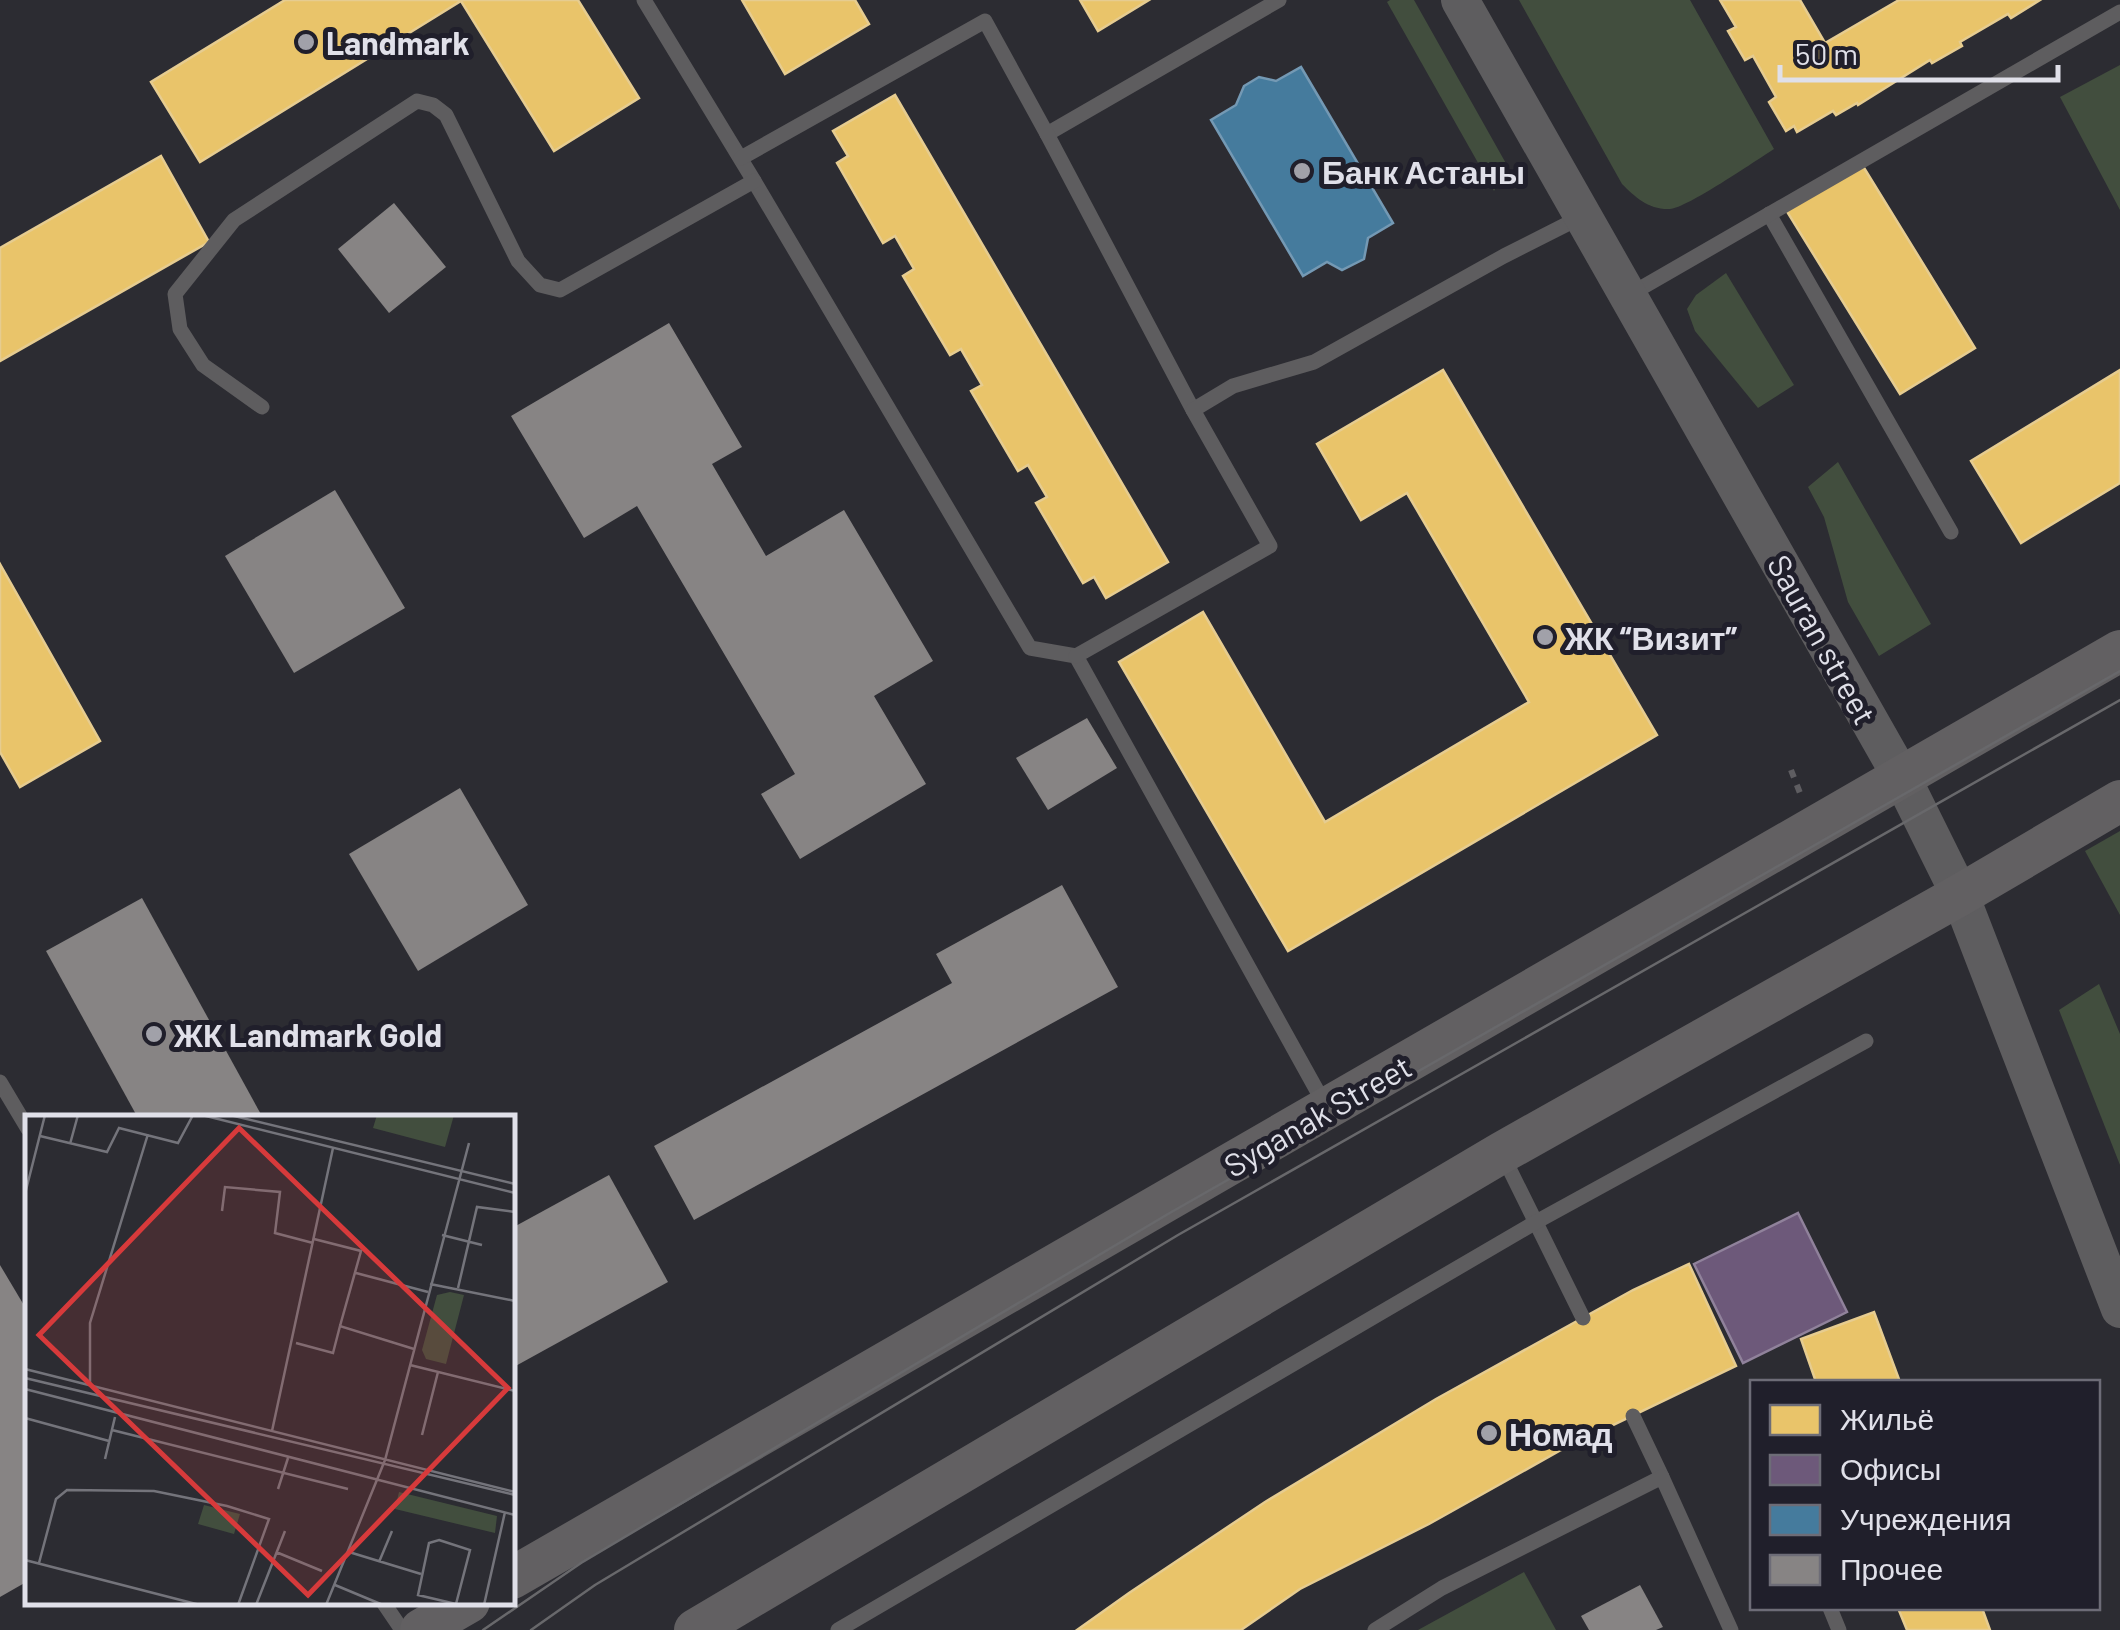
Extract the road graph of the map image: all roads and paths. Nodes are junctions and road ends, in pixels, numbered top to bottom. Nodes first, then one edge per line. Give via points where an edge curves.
1 (644, 0) edge
2 (1279, 0) edge
3 (1460, 0) edge
4 (2120, 12) edge
5 (1048, 134) junction
6 (741, 158) junction
7 (754, 180) junction
8 (1769, 214) junction
9 (1583, 216) junction
10 (1630, 295) junction
11 (262, 407) dead end
12 (1193, 410) junction
13 (1951, 532) dead end
14 (2120, 651) edge
15 (1076, 656) junction
16 (1902, 778) junction
17 (2120, 801) edge
18 (1960, 895) junction
19 (1866, 1041) dead end
20 (0, 1082) edge
21 (1327, 1109) junction
22 (25, 1124) edge
23 (1502, 1153) junction
24 (1536, 1222) junction
25 (2118, 1300) edge
26 (1583, 1318) dead end
27 (1632, 1416) dead end
28 (1662, 1477) junction
29 (515, 1576) edge
30 (385, 1605) edge
31 (464, 1605) edge
32 (402, 1630) edge
33 (422, 1630) edge
34 (695, 1630) edge
35 (838, 1630) edge
36 (1375, 1630) edge
37 (1730, 1630) edge

1 - 6 lane
2 - 5 lane
3 - 9 street, Sauran street
4 - 8 lane
5 - 6 lane via 984,21
5 - 12 lane
6 - 7 lane
7 - 11 lane via 560,290 540,284 518,261 446,115 418,101 234,220 176,294 180,329 204,365
7 - 15 lane via 1030,648
8 - 10 lane
8 - 13 lane
9 - 10 street, Sauran street
9 - 12 lane via 1314,362 1233,386
10 - 16 street, Sauran street
12 - 15 lane via 1270,546
14 - 16 main road, Syganak Street
15 - 21 lane
16 - 18 street, Sauran street
16 - 21 main road, Syganak Street
17 - 18 main road
18 - 23 main road
18 - 25 street, Sauran street
19 - 24 lane
20 - 22 lane
21 - 29 main road, Syganak Street
23 - 24 lane
23 - 34 main road
24 - 26 lane
24 - 35 lane
27 - 28 lane
28 - 36 lane via 1442,1588
28 - 37 lane
30 - 32 lane
31 - 33 main road

